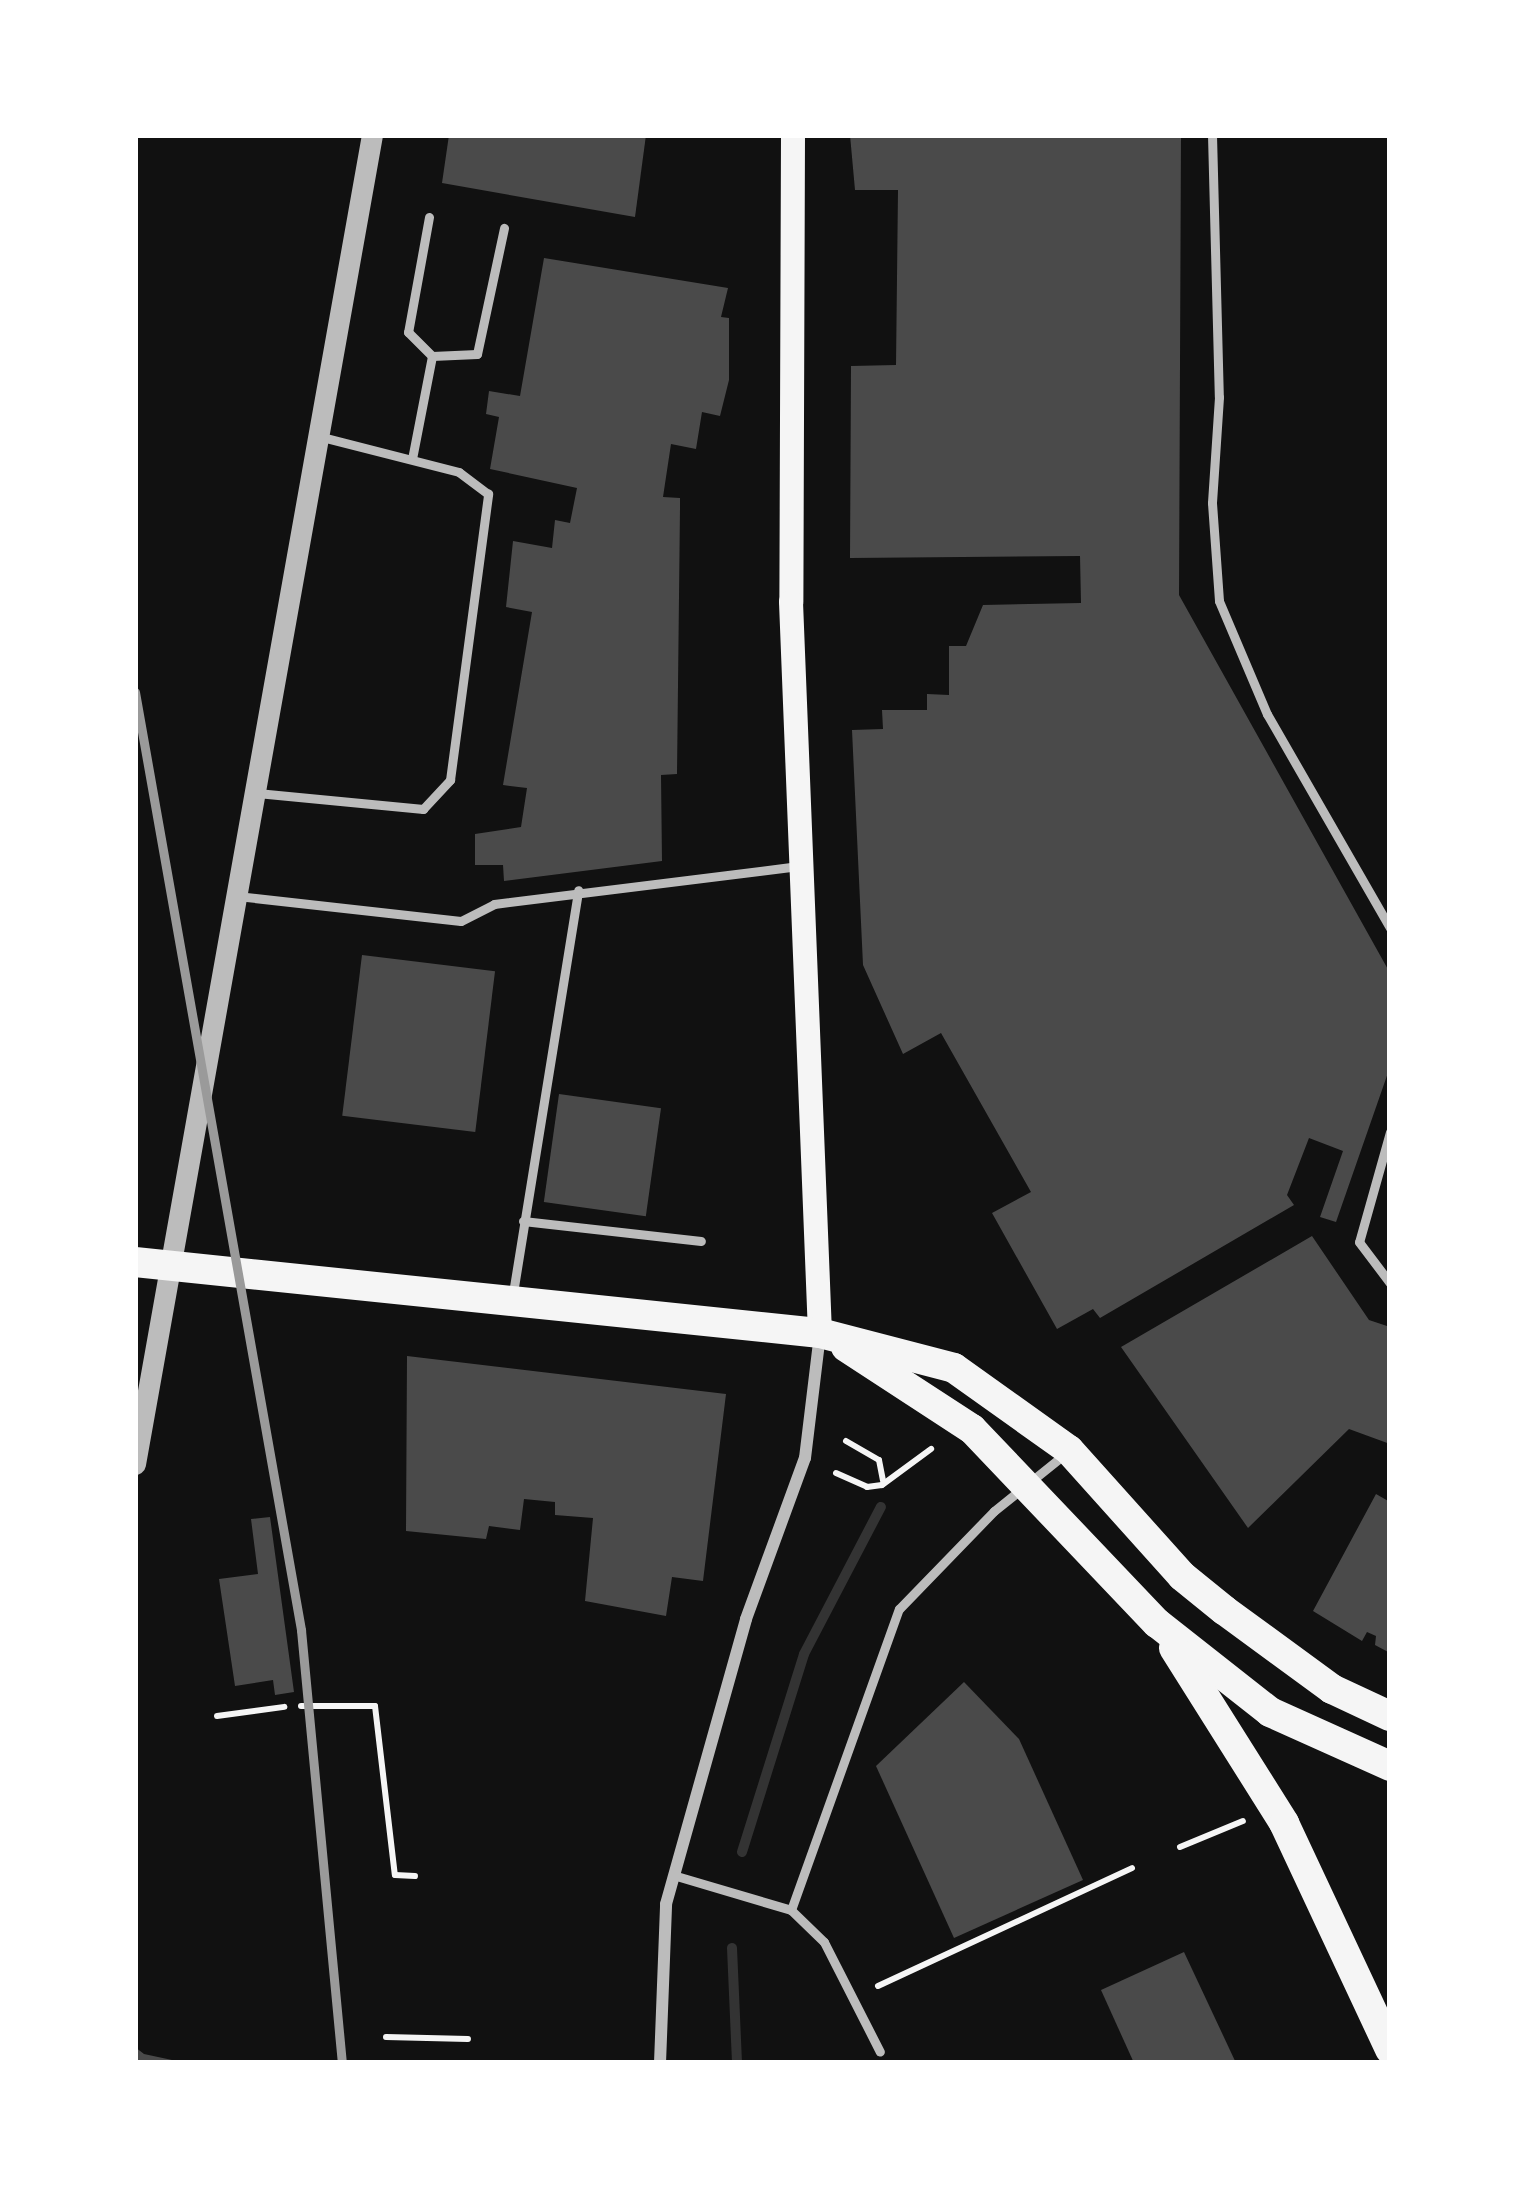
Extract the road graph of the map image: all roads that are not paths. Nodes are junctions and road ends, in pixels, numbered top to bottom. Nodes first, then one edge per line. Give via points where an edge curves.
1 (372, 135) edge
2 (793, 135) edge
3 (1212, 135) edge
4 (429, 217) dead end
5 (504, 228) dead end
6 (432, 356) junction
7 (322, 437) junction
8 (412, 459) junction
9 (257, 793) junction
10 (797, 866) junction
11 (578, 890) junction
12 (237, 896) junction
13 (1390, 928) edge
14 (1390, 1132) edge
15 (523, 1221) junction
16 (701, 1241) dead end
17 (135, 1262) edge
18 (169, 1263) junction
19 (1390, 1283) edge
20 (512, 1299) junction
21 (820, 1333) junction
22 (1069, 1450) junction
23 (135, 1464) edge
24 (1025, 1485) junction
25 (1157, 1623) junction
26 (1390, 1716) edge
27 (1390, 1766) edge
28 (673, 1875) junction
29 (791, 1910) junction
30 (1390, 2049) edge
31 (880, 2052) dead end
32 (660, 2063) edge

1 - 7 street
2 - 10 main road
3 - 13 lane via 1219,602 1267,714
4 - 6 lane via 408,332
5 - 6 lane via 477,354
6 - 8 lane
7 - 8 lane
7 - 9 street
8 - 9 lane via 459,472 488,494 444,794 423,809
9 - 12 street
10 - 11 lane
10 - 21 main road
11 - 12 lane via 494,904 461,921
11 - 15 lane
12 - 18 street
14 - 19 lane via 1359,1242
15 - 16 lane
15 - 20 lane
17 - 18 highway
18 - 20 highway
18 - 23 street
20 - 21 highway
21 - 22 highway via 954,1368
21 - 24 highway via 905,1379
21 - 28 street via 806,1458 746,1619
22 - 24 lane
22 - 26 highway via 1182,1576 1332,1689
24 - 25 highway
24 - 29 lane via 899,1610
25 - 27 highway via 1285,1723
25 - 30 highway via 1283,1823
28 - 29 lane
28 - 32 street via 661,1956
29 - 31 lane via 824,1942

